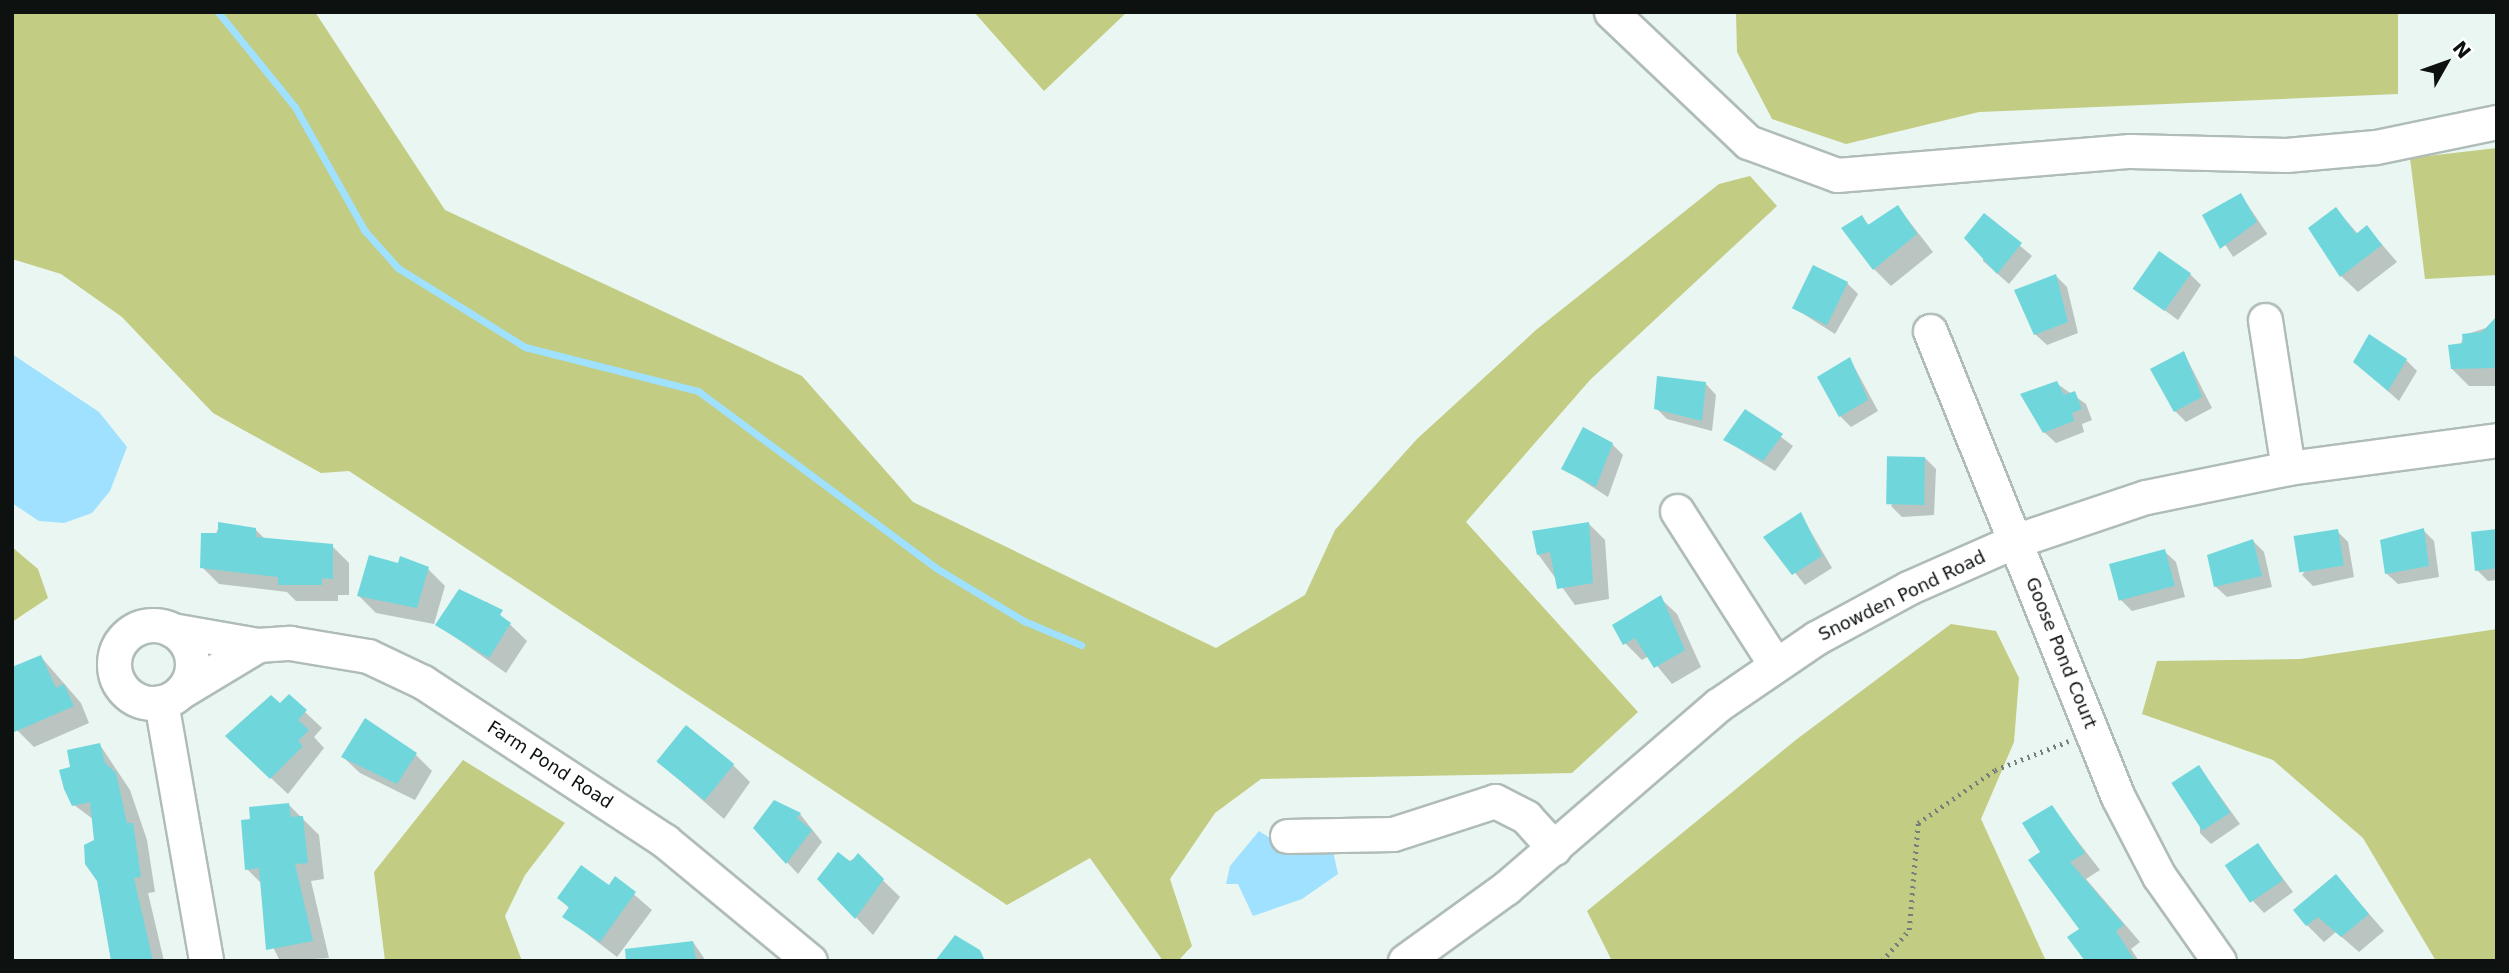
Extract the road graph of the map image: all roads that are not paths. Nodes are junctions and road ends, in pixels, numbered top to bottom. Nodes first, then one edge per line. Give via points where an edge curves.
1 (1611, 12) edge
2 (2497, 122) edge
3 (2265, 320) dead end
4 (1930, 331) dead end
5 (2497, 440) edge
6 (2288, 468) junction
7 (1677, 511) dead end
8 (2015, 541) junction
9 (172, 630) junction
10 (258, 645) junction
11 (1775, 664) junction
12 (171, 697) junction
13 (1287, 836) dead end
14 (1554, 849) junction
15 (809, 960) edge
16 (206, 961) edge
17 (1405, 961) edge
18 (2219, 961) edge

1 - 2 street via 1748,142 1837,175 2130,152 2286,155 2376,147
3 - 6 street
4 - 8 street, Goose Pond Court
5 - 6 street, Snowden Pond Road
6 - 8 street, Snowden Pond Road via 2146,497
7 - 11 street
8 - 11 street, Snowden Pond Road via 1908,588
8 - 18 street, Goose Pond Court via 2093,732 2159,876
9 - 10 street, Farm Pond Road
9 - 12 street via 192,663
9 - 12 street, Farm Pond Road via 134,629 115,653 114,671 127,694
10 - 12 street, Farm Pond Road
10 - 15 street, Farm Pond Road via 290,643 368,656 423,682 665,841
11 - 14 street, Snowden Pond Road via 1668,745
12 - 16 street
13 - 14 street via 1393,834 1495,801 1526,817
14 - 17 street, Snowden Pond Road

